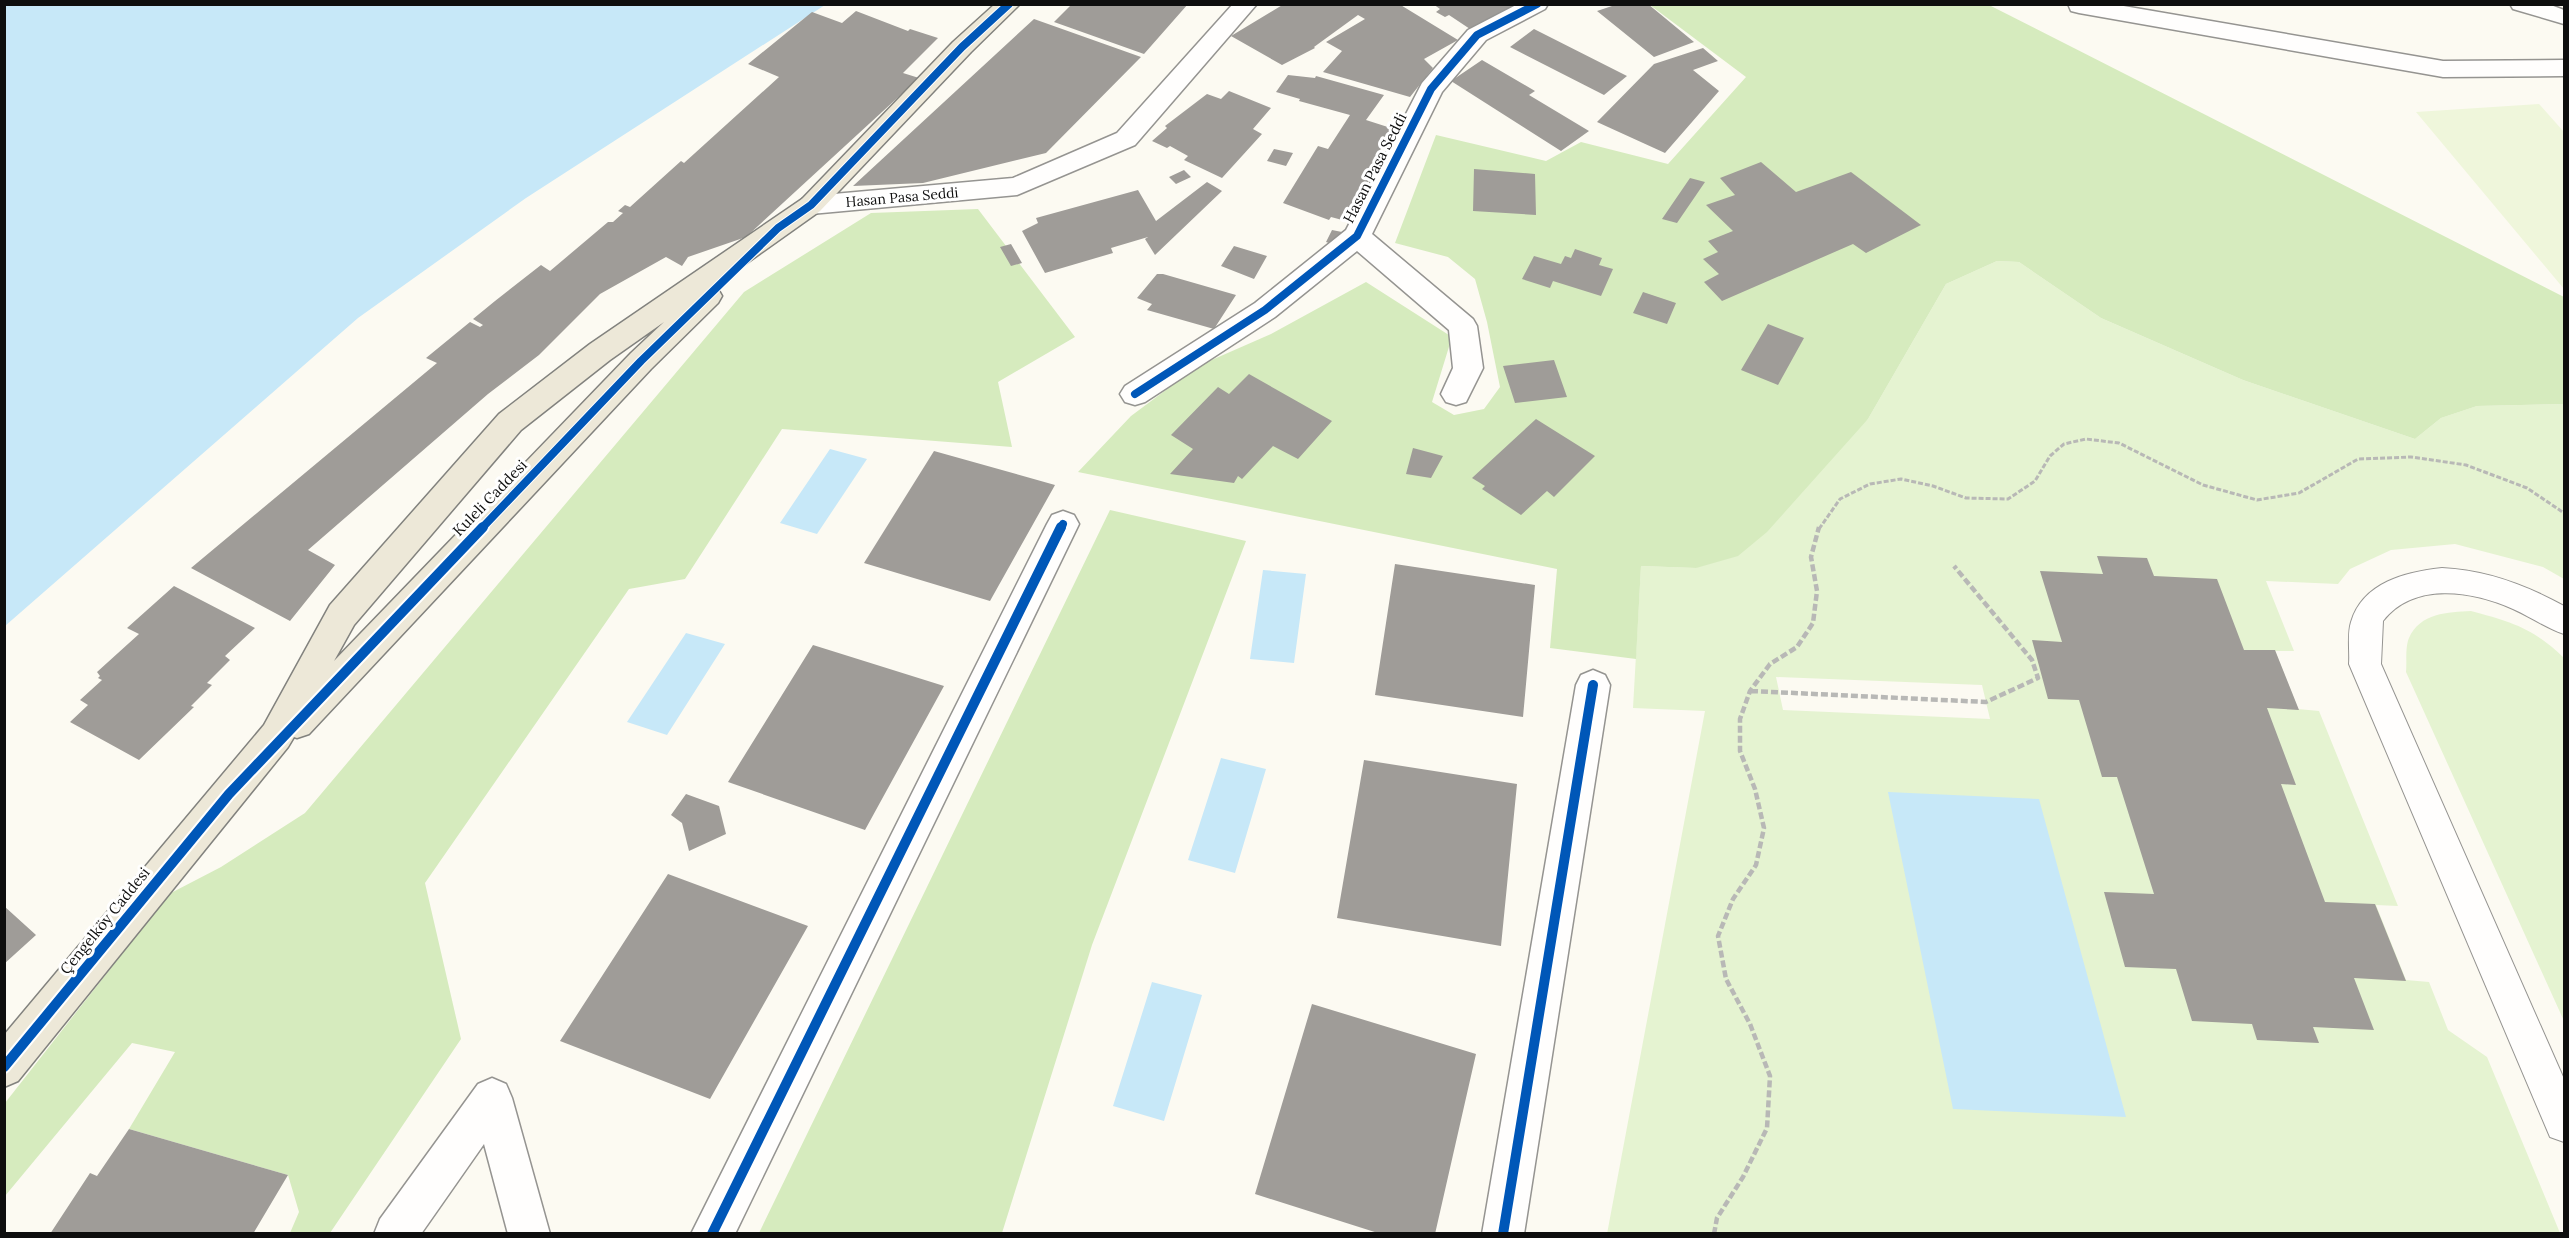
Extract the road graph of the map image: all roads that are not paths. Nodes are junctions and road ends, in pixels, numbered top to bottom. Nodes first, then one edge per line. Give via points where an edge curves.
1 (1008, 4) edge
2 (1246, 4) edge
3 (1537, 4) edge
4 (2521, 4) edge
5 (2079, 6) edge
6 (2565, 17) edge
7 (2559, 74) edge
8 (811, 205) junction
9 (778, 228) junction
10 (1358, 236) junction
11 (1135, 394) dead end
12 (1456, 394) dead end
13 (1063, 524) dead end
14 (2565, 621) edge
15 (1593, 686) dead end
16 (229, 794) junction
17 (4, 1067) edge
18 (2565, 1123) edge
19 (395, 1233) edge
20 (528, 1233) edge
21 (712, 1233) edge
22 (1503, 1233) edge

1 - 8 main road
2 - 8 street, Hasan Pasa Seddi via 1126,139 1017,186
3 - 10 street, Hasan Pasa Seddi via 1477,35 1431,89
4 - 6 street
5 - 7 street via 2443,69
8 - 9 main road
9 - 16 main road, Kuleli Caddesi via 641,361
9 - 16 main road via 600,352 510,422 342,615 276,736
10 - 11 street, Hasan Pasa Seddi via 1265,309
10 - 12 street via 1463,326 1468,368
13 - 21 street
14 - 18 lane via 2522,597 2460,580 2418,582 2386,596 2368,621 2365,664
15 - 22 street
16 - 17 main road, Çengelköy Caddesi
19 - 20 street via 492,1098

